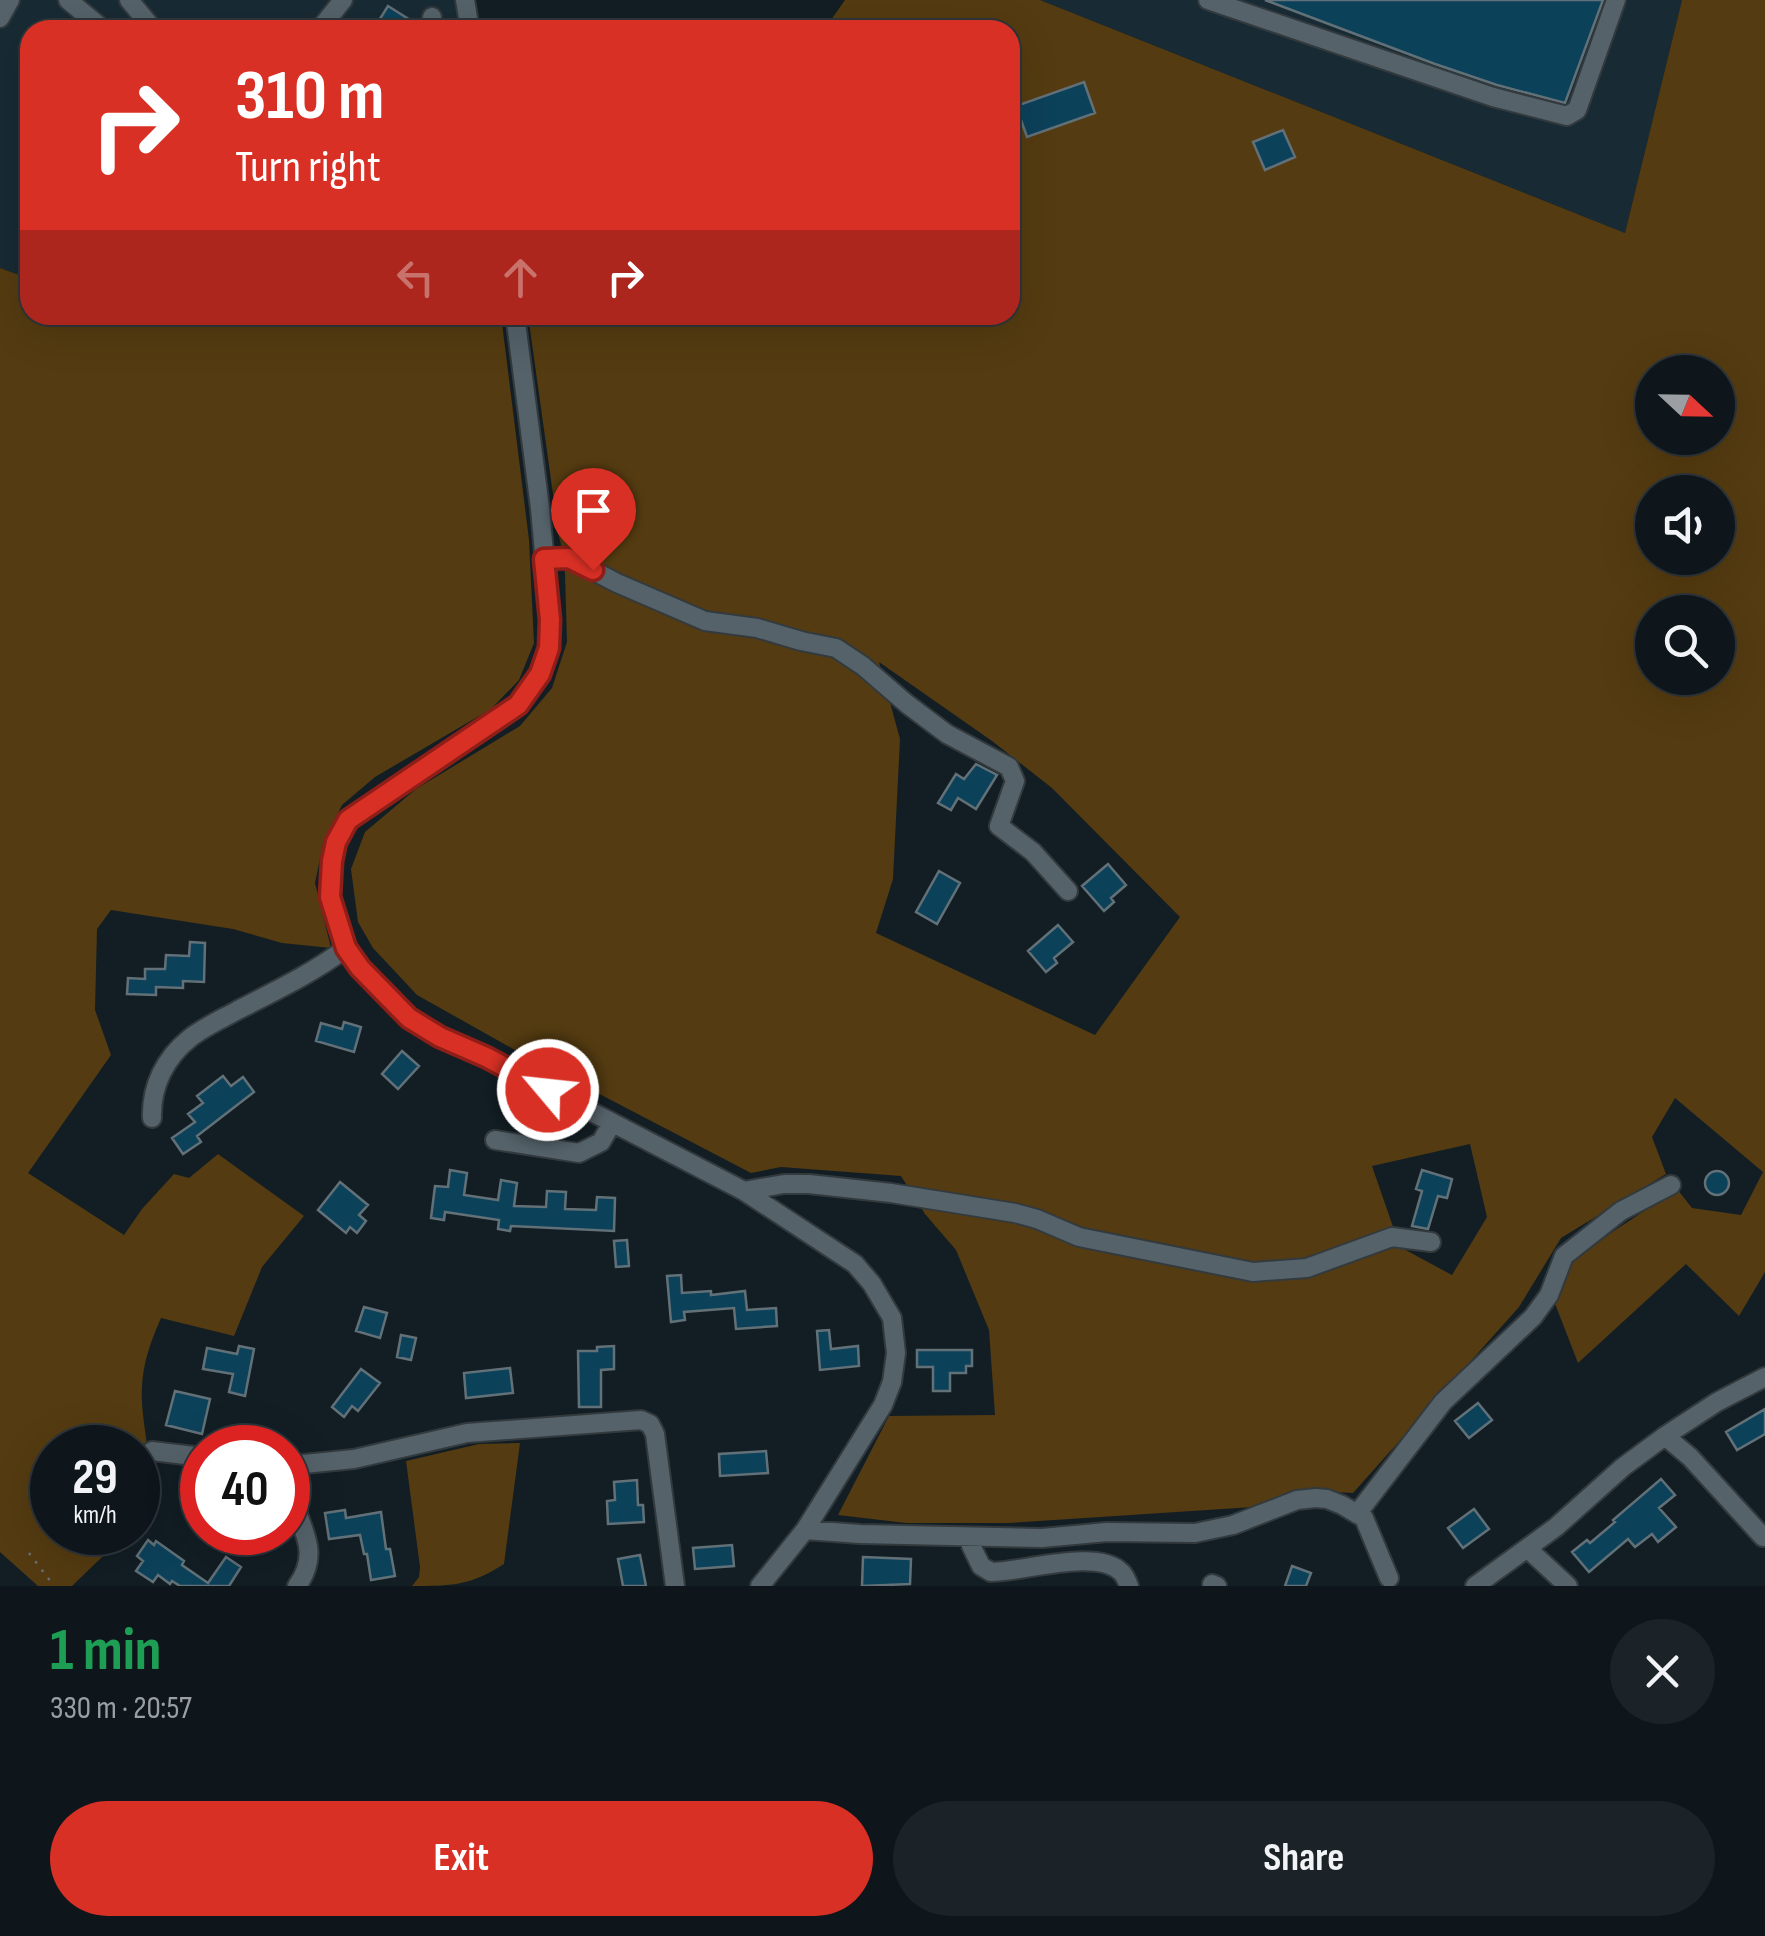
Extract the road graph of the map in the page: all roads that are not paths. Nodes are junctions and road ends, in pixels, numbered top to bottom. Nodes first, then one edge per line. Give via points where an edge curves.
1 (10, 0) edge
2 (68, 0) edge
3 (129, 0) edge
4 (1208, 0) edge
5 (1616, 0) edge
6 (0, 18) edge
7 (92, 20) edge
8 (146, 20) edge
9 (515, 325) edge
10 (544, 559) junction
11 (1068, 891) dead end
12 (346, 948) junction
13 (152, 1118) dead end
14 (612, 1124) junction
15 (495, 1140) dead end
16 (1671, 1185) dead end
17 (744, 1191) junction
18 (1432, 1242) dead end
19 (1765, 1377) edge
20 (1665, 1436) junction
21 (310, 1464) edge
22 (1357, 1514) junction
23 (804, 1530) junction
24 (967, 1537) junction
25 (1764, 1540) edge
26 (1527, 1548) junction
27 (309, 1555) edge
28 (1391, 1583) edge
29 (297, 1586) edge
30 (675, 1586) edge
31 (760, 1586) edge
32 (1129, 1586) edge
33 (1476, 1586) edge
34 (1568, 1586) edge

1 - 6 street
2 - 7 street
3 - 8 street
4 - 5 street via 1567,116 1577,110
9 - 10 street
10 - 11 street via 569,558 705,621 836,648 946,734 1009,768 1016,781 999,826 1034,852
10 - 12 street via 549,648 518,705 348,820 336,842 330,897
12 - 13 street via 191,1037 157,1079
12 - 14 street via 409,1018
14 - 15 street via 600,1142 579,1152
14 - 17 street
16 - 22 street via 1621,1210 1564,1256 1534,1317 1443,1402
17 - 18 street via 809,1184 891,1193 1015,1213 1079,1237 1253,1272 1306,1268 1392,1238
17 - 23 street via 854,1264 892,1318 896,1353 883,1405
19 - 20 street
20 - 25 street
20 - 26 street
21 - 30 street via 467,1433 641,1420 655,1434
22 - 24 street via 1316,1498 1195,1534
22 - 28 street via 1371,1531
23 - 24 street
23 - 31 street
24 - 32 street via 991,1572 1094,1562 1122,1572
26 - 33 street
26 - 34 street
27 - 29 street

